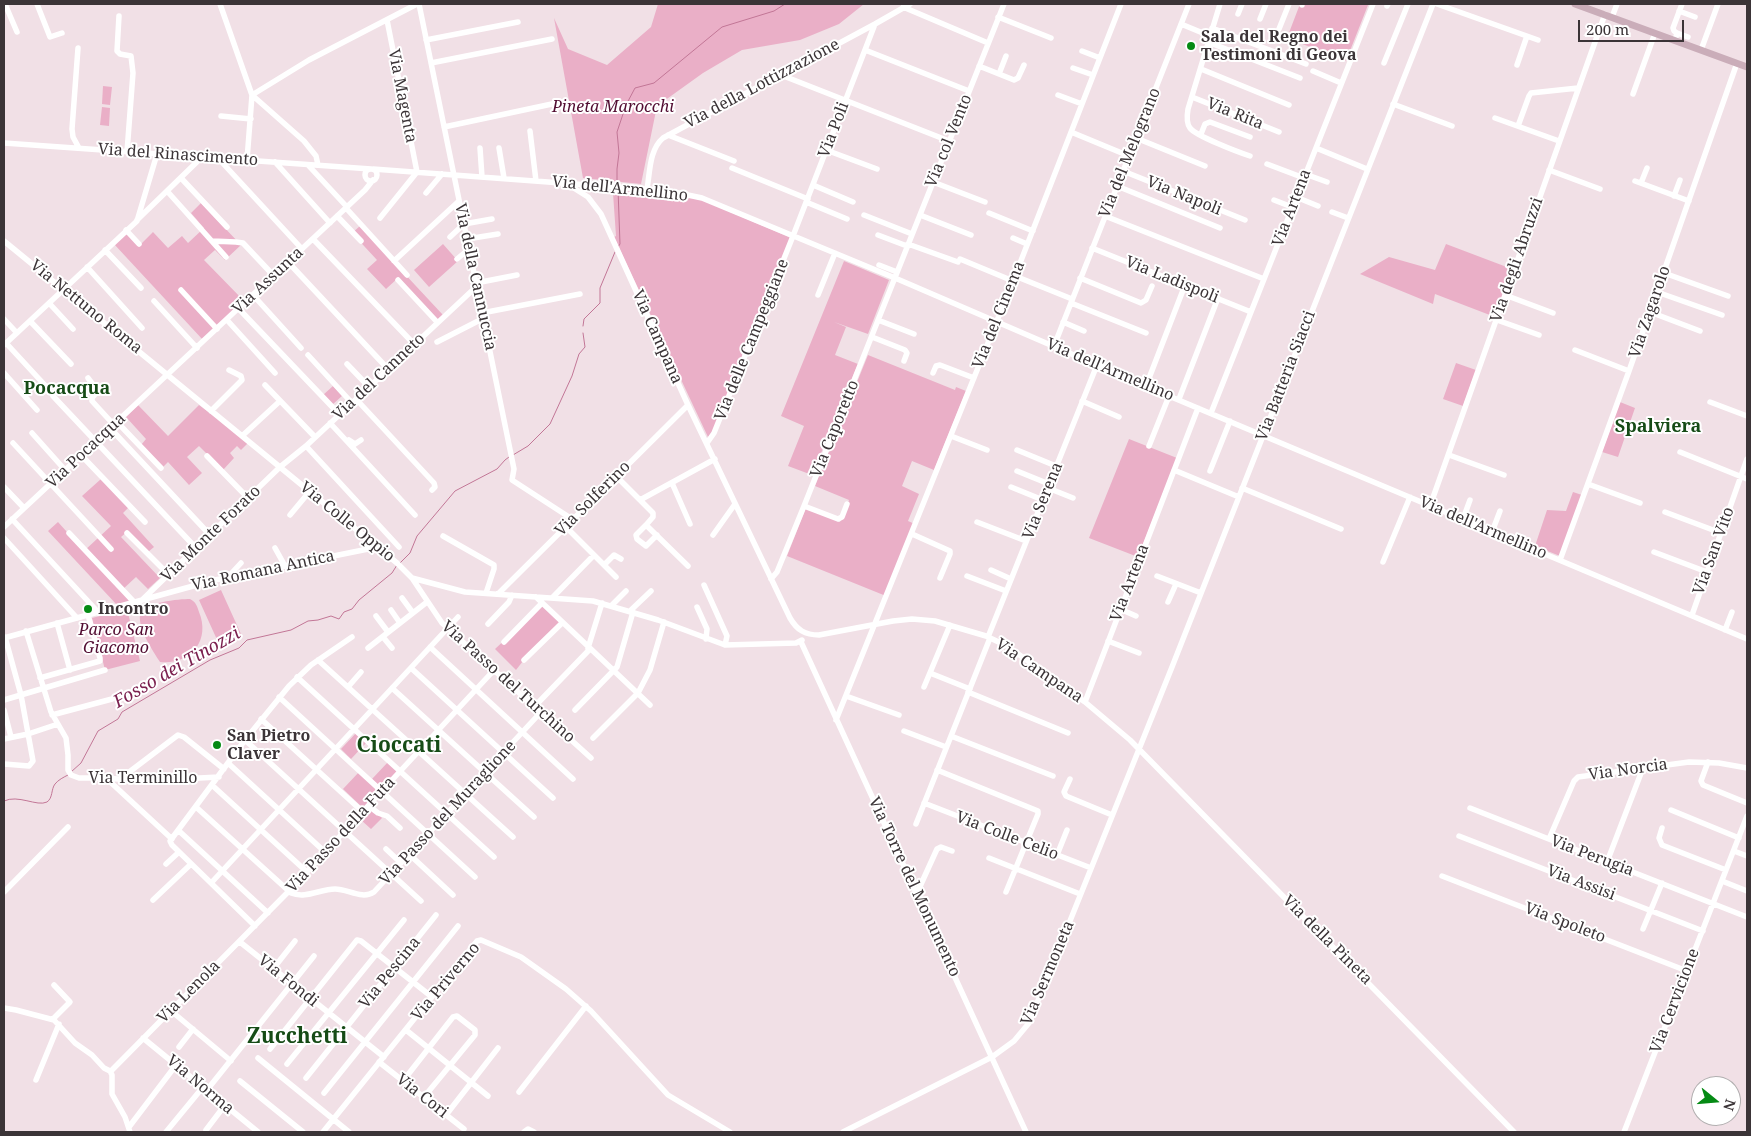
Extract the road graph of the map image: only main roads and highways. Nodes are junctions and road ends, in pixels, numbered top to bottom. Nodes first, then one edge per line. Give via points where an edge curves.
1 (1575, 4) edge
2 (1747, 67) edge

1 - 2 main road via 1655,33 1676,37

